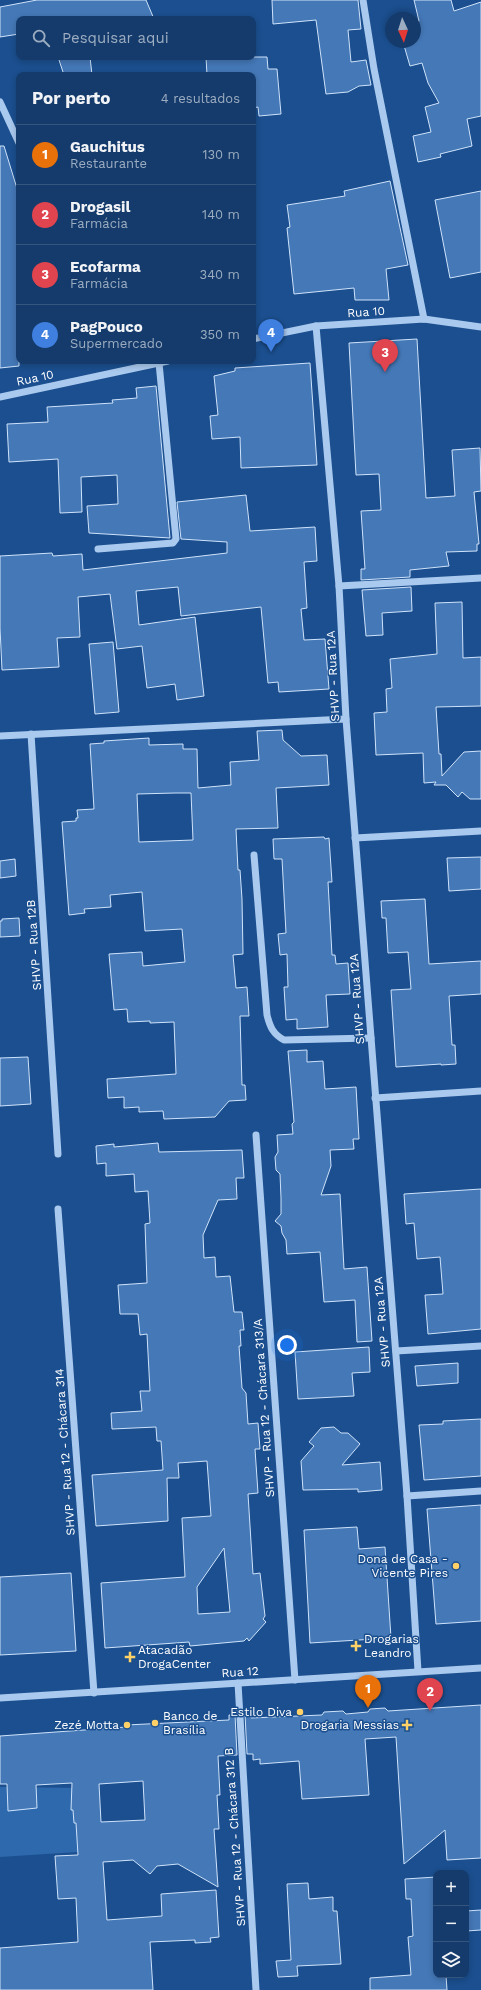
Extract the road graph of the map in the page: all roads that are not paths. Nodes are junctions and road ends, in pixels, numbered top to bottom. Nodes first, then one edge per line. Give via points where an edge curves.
1 (363, 0) edge
2 (0, 102) edge
3 (16, 137) edge
4 (424, 319) junction
5 (316, 326) junction
6 (481, 328) edge
7 (256, 338) edge
8 (154, 364) edge
9 (159, 364) edge
10 (0, 397) edge
11 (98, 549) dead end
12 (481, 578) edge
13 (339, 586) junction
14 (346, 718) junction
15 (31, 734) junction
16 (0, 736) edge
17 (481, 832) edge
18 (355, 838) junction
19 (254, 855) dead end
20 (371, 1038) junction
21 (481, 1091) edge
22 (375, 1098) junction
23 (256, 1135) dead end
24 (58, 1154) dead end
25 (58, 1209) dead end
26 (481, 1346) edge
27 (396, 1351) junction
28 (481, 1490) edge
29 (407, 1496) junction
30 (481, 1668) edge
31 (418, 1671) junction
32 (295, 1680) junction
33 (238, 1683) junction
34 (94, 1693) junction
35 (0, 1698) edge
36 (256, 1990) edge

1 - 4 street via 374,69
2 - 3 street
4 - 5 street, Rua 10
4 - 6 street, Rua 10
5 - 7 street, Rua 10
5 - 13 street, SHVP - Rua 12A
8 - 10 street, Rua 10
9 - 11 street via 176,539 173,543
12 - 13 street
13 - 14 street, SHVP - Rua 12A
14 - 15 street
14 - 18 street, SHVP - Rua 12A
15 - 16 street
15 - 24 street, SHVP - Rua 12B
17 - 18 street
18 - 20 street, SHVP - Rua 12A
19 - 20 street via 267,1015 275,1035 284,1040
20 - 22 street, SHVP - Rua 12A
21 - 22 street
22 - 27 street, SHVP - Rua 12A
23 - 32 street, SHVP - Rua 12 - Chácara 313/A
25 - 34 street, SHVP - Rua 12 - Chácara 314
26 - 27 street
27 - 29 street, SHVP - Rua 12A
28 - 29 street
29 - 31 street, SHVP - Rua 12A
30 - 31 street, Rua 12
31 - 32 street, Rua 12
32 - 33 street, Rua 12
33 - 34 street, Rua 12
33 - 36 street, SHVP - Rua 12 - Chácara 312 B
34 - 35 street, Rua 12

